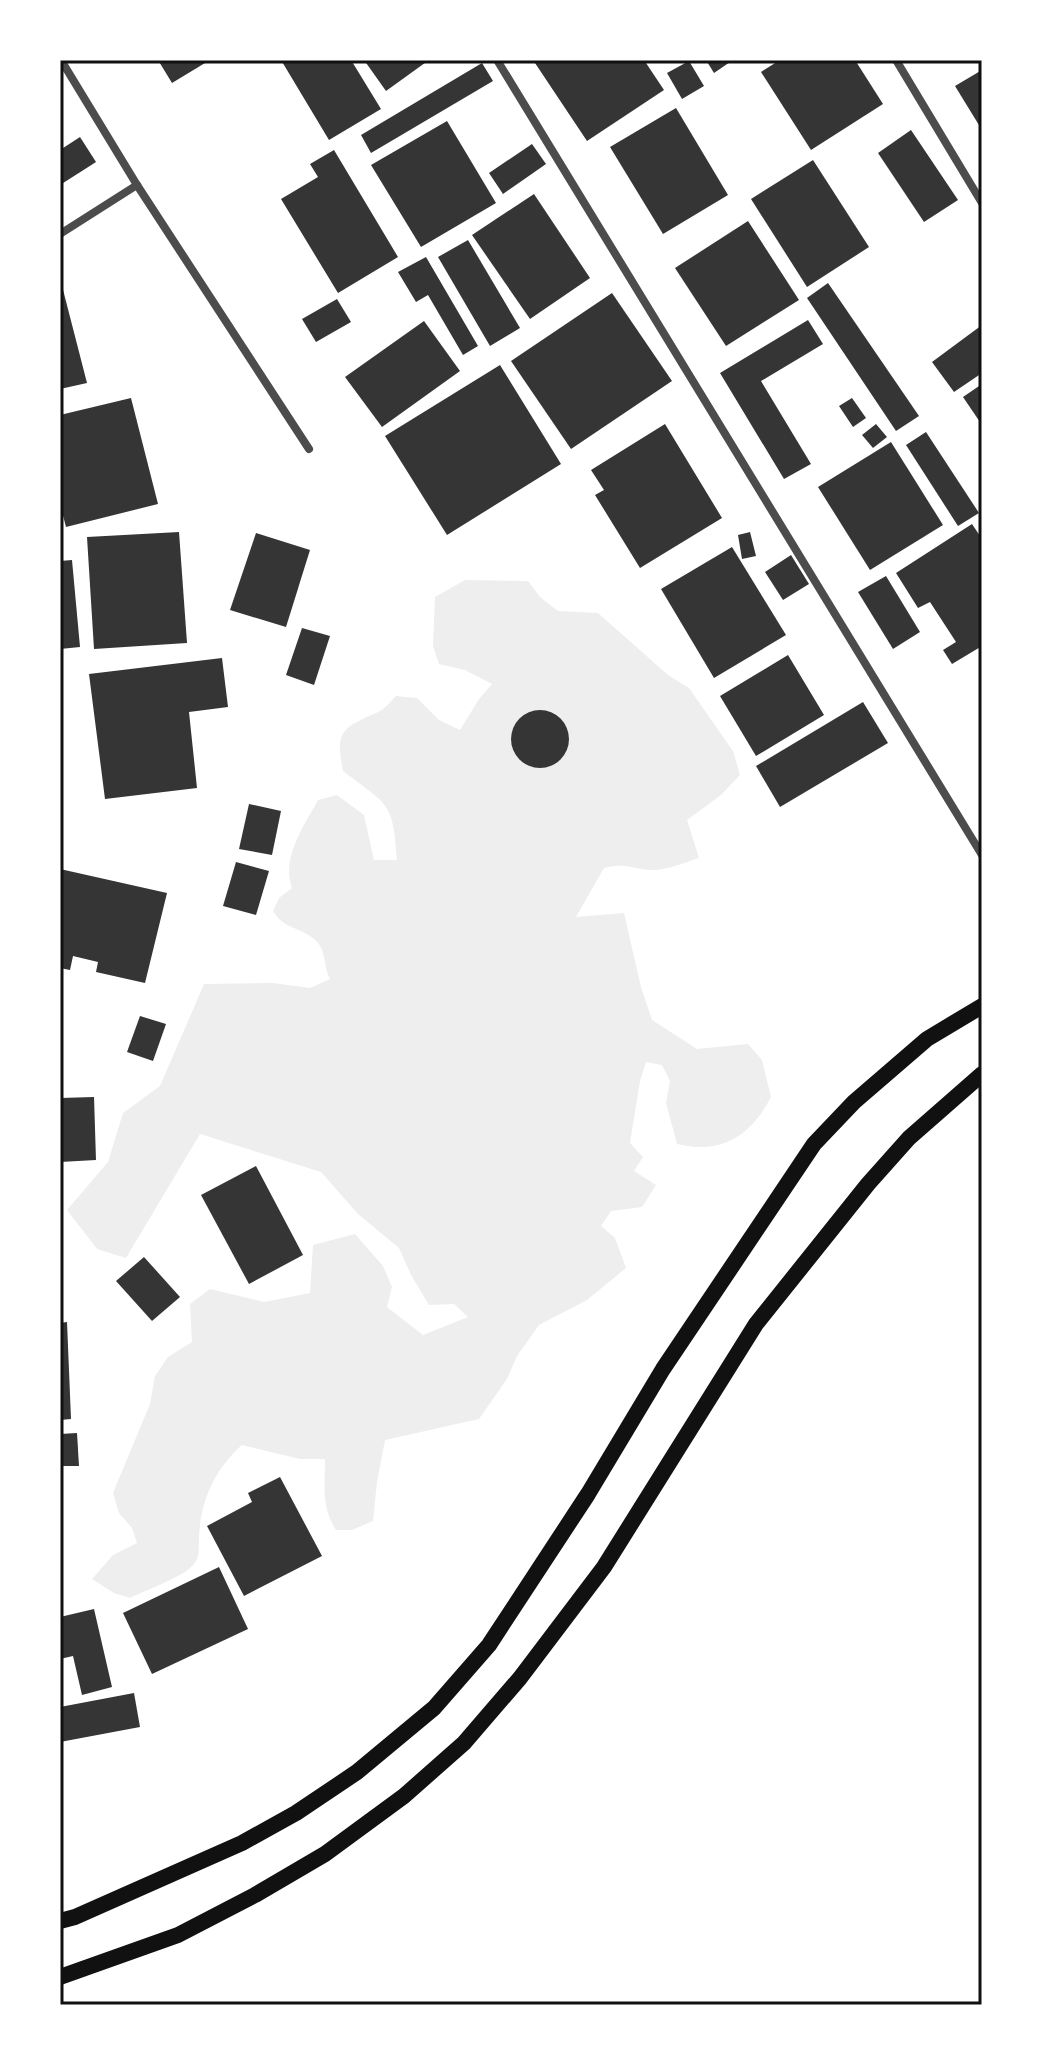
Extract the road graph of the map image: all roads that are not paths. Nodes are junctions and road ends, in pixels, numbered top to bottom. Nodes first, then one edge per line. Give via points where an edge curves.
1 (61, 60) edge
2 (497, 60) edge
3 (896, 60) edge
4 (137, 185) junction
5 (982, 203) edge
6 (60, 234) edge
7 (309, 449) dead end
8 (982, 855) edge
9 (982, 1006) edge
10 (982, 1074) edge
11 (60, 1921) edge
12 (60, 1977) edge

1 - 4 street
2 - 8 street
3 - 5 street
4 - 6 street
4 - 7 street
9 - 11 main road via 927,1039 814,1144 663,1369 489,1645 434,1708 357,1772 296,1813 202,1861
10 - 12 main road via 909,1138 756,1324 604,1567 464,1743 325,1854 255,1895 178,1935

